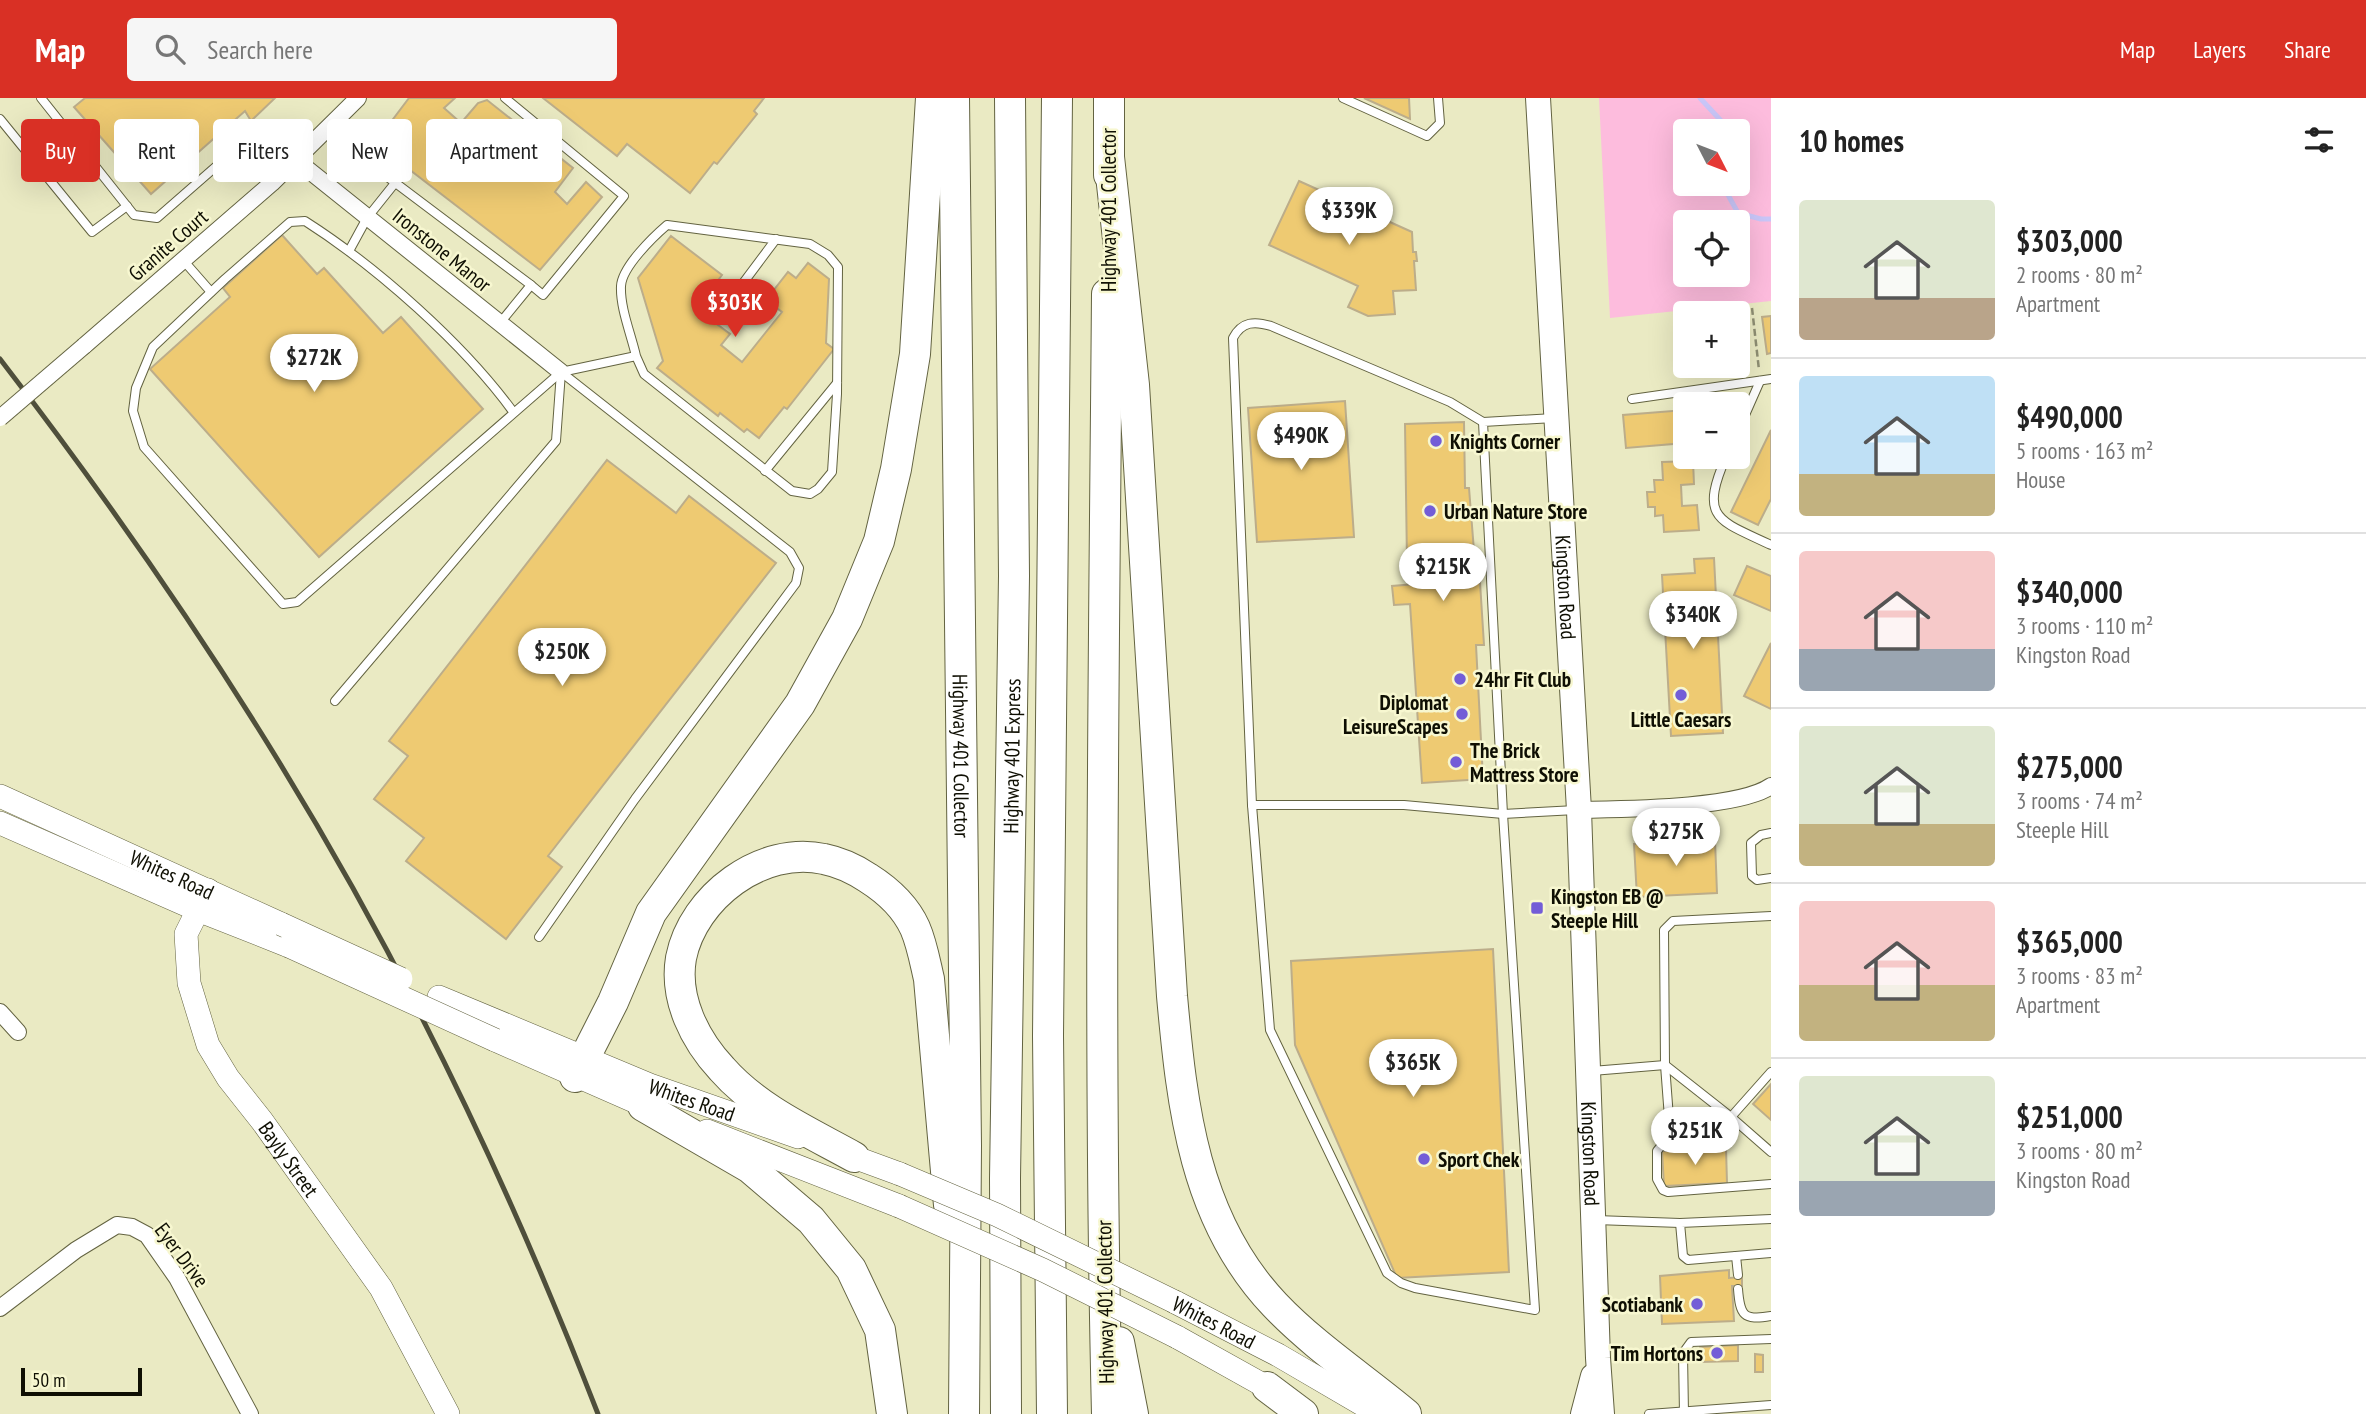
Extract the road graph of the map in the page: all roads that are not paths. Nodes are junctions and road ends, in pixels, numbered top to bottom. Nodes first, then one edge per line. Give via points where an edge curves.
1 (41, 98) edge
2 (358, 98) edge
3 (505, 98) edge
4 (931, 98) edge
5 (954, 98) edge
6 (1010, 98) edge
7 (1057, 98) edge
8 (1109, 98) edge
9 (1343, 98) edge
10 (1438, 98) edge
11 (1538, 98) edge
12 (0, 119) edge
13 (313, 143) edge
14 (1109, 157) junction
15 (313, 174) edge
16 (272, 183) joint
17 (395, 183) joint
18 (127, 206) junction
19 (367, 218) junction
20 (776, 239) junction
21 (349, 251) junction
22 (183, 260) junction
23 (531, 285) junction
24 (211, 292) junction
25 (720, 314) dead end
26 (500, 323) junction
27 (636, 356) junction
28 (562, 372) junction
29 (1771, 379) edge
30 (1760, 381) junction
31 (838, 383) junction
32 (1632, 398) dead end
33 (1750, 404) edge
34 (514, 413) junction
35 (0, 418) edge
36 (1557, 418) junction
37 (1483, 422) junction
38 (1722, 469) edge
39 (765, 471) junction
40 (1771, 545) edge
41 (335, 701) dead end
42 (1771, 786) edge
43 (0, 796) edge
44 (1252, 806) junction
45 (1579, 810) junction
46 (1503, 814) junction
47 (0, 823) edge
48 (1771, 834) edge
49 (1771, 878) edge
50 (203, 900) junction
51 (1771, 916) edge
52 (539, 937) dead end
53 (0, 1012) edge
54 (492, 1030) junction
55 (18, 1032) dead end
56 (1665, 1065) junction
57 (580, 1068) junction
58 (1588, 1071) junction
59 (1771, 1072) edge
60 (643, 1106) junction
61 (1731, 1117) junction
62 (1771, 1152) edge
63 (855, 1157) junction
64 (1771, 1184) edge
65 (1771, 1219) edge
66 (1593, 1220) junction
67 (1680, 1223) junction
68 (1771, 1254) edge
69 (1736, 1256) junction
70 (1104, 1267) junction
71 (1738, 1275) dead end
72 (1738, 1289) dead end
73 (965, 1291) junction
74 (0, 1308) edge
75 (1771, 1316) edge
76 (1771, 1339) edge
77 (1598, 1359) junction
78 (1267, 1387) junction
79 (1771, 1405) edge
80 (1732, 1411) edge
81 (1756, 1411) edge
82 (1684, 1412) edge
83 (1711, 1412) edge
84 (250, 1414) edge
85 (448, 1414) edge
86 (892, 1414) edge
87 (964, 1414) edge
88 (1006, 1414) edge
89 (1052, 1414) edge
90 (1107, 1414) edge
91 (1133, 1414) edge
92 (1303, 1414) edge
93 (1315, 1414) edge
94 (1380, 1414) edge
95 (1406, 1414) edge
96 (1583, 1414) edge
97 (1602, 1414) edge
98 (1649, 1414) edge

1 - 18 lane
2 - 13 street, Granite Court
3 - 23 lane via 624,196 543,295
4 - 57 highway via 915,354 896,469 878,541 847,619 800,704 651,913
5 - 73 highway, Highway 401 Collector
6 - 88 highway, Highway 401 Express via 1014,576
7 - 89 highway, Highway 401 Express via 1048,1022
8 - 14 highway, Highway 401 Collector
9 - 10 lane via 1427,136 1440,123
11 - 36 main road, Kingston Road
12 - 18 lane via 92,232
14 - 70 highway, Highway 401 Collector
14 - 95 highway via 1135,399 1172,996 1181,1089 1197,1167 1229,1242 1273,1304
15 - 19 street, Ironstone Manor
16 - 18 lane via 236,149 157,218 134,215
16 - 22 street, Granite Court
17 - 19 lane
17 - 23 lane
19 - 21 lane
19 - 26 street, Ironstone Manor
20 - 25 lane
20 - 27 lane via 667,225 629,266 621,283
20 - 31 lane via 810,244 838,267
21 - 24 lane via 305,220 290,222
21 - 34 lane via 493,383
22 - 24 lane
22 - 35 street, Granite Court, bridge
23 - 26 lane
24 - 34 lane via 153,347 136,388 134,411 144,447 283,604 296,602
26 - 28 street, Ironstone Manor
27 - 28 lane
27 - 39 lane via 644,374
28 - 34 lane
28 - 41 lane via 556,441
28 - 52 lane via 790,552 799,568 796,583
29 - 30 lane
30 - 32 lane
30 - 33 lane
31 - 39 lane
31 - 39 lane via 832,472 818,489 810,494 792,491
36 - 37 lane
36 - 45 main road, Kingston Road
37 - 44 lane via 1450,402 1271,326 1258,322 1238,329 1233,338
37 - 46 lane
38 - 40 lane via 1714,486 1715,509 1724,523
42 - 45 street via 1732,801
43 - 50 main road, Whites Road
44 - 46 lane via 1404,805
44 - 46 lane via 1270,1030 1387,1273 1415,1288 1535,1310
45 - 46 lane
45 - 58 main road, Kingston Road
47 - 50 main road, Whites Road
48 - 49 lane via 1751,843 1752,876
50 - 54 main road, Whites Road, bridge via 289,946
50 - 54 main road, Whites Road, bridge via 281,924
50 - 85 main road, Bayly Street via 186,934 189,983 208,1045 381,1288
51 - 56 lane via 1673,921 1664,930
53 - 55 street
54 - 57 main road, Whites Road
56 - 58 lane
56 - 61 lane
56 - 64 lane via 1670,1130 1657,1152 1657,1179 1663,1190
57 - 60 main road, Whites Road
57 - 63 main road, Whites Road via 650,1085
58 - 66 main road, Kingston Road
59 - 61 lane
60 - 78 main road, Whites Road, bridge via 899,1206 1043,1270
60 - 86 highway via 750,1168 811,1220 851,1269 880,1330
61 - 62 lane
63 - 73 highway via 779,1115 734,1082 698,1038 686,1013 681,959 696,921 719,892 746,872 783,859 824,858 860,873 882,886 914,926 929,979 953,1242
63 - 94 main road, Whites Road, bridge via 997,1215 1175,1302
65 - 67 lane
66 - 67 lane
66 - 77 main road, Kingston Road
67 - 69 lane via 1683,1256 1688,1260
68 - 69 lane
69 - 71 lane
70 - 90 highway, Highway 401 Collector
70 - 91 highway
72 - 75 lane via 1744,1315
73 - 87 highway, Highway 401 Collector
74 - 84 street, Eyer Drive via 76,1250 117,1225 132,1227 146,1235 177,1278
76 - 82 lane via 1691,1342 1684,1353
77 - 96 main road
77 - 97 main road, Kingston Road
78 - 92 highway
78 - 93 main road, Whites Road
79 - 81 lane
80 - 81 lane
80 - 83 lane
82 - 83 lane
82 - 98 lane

